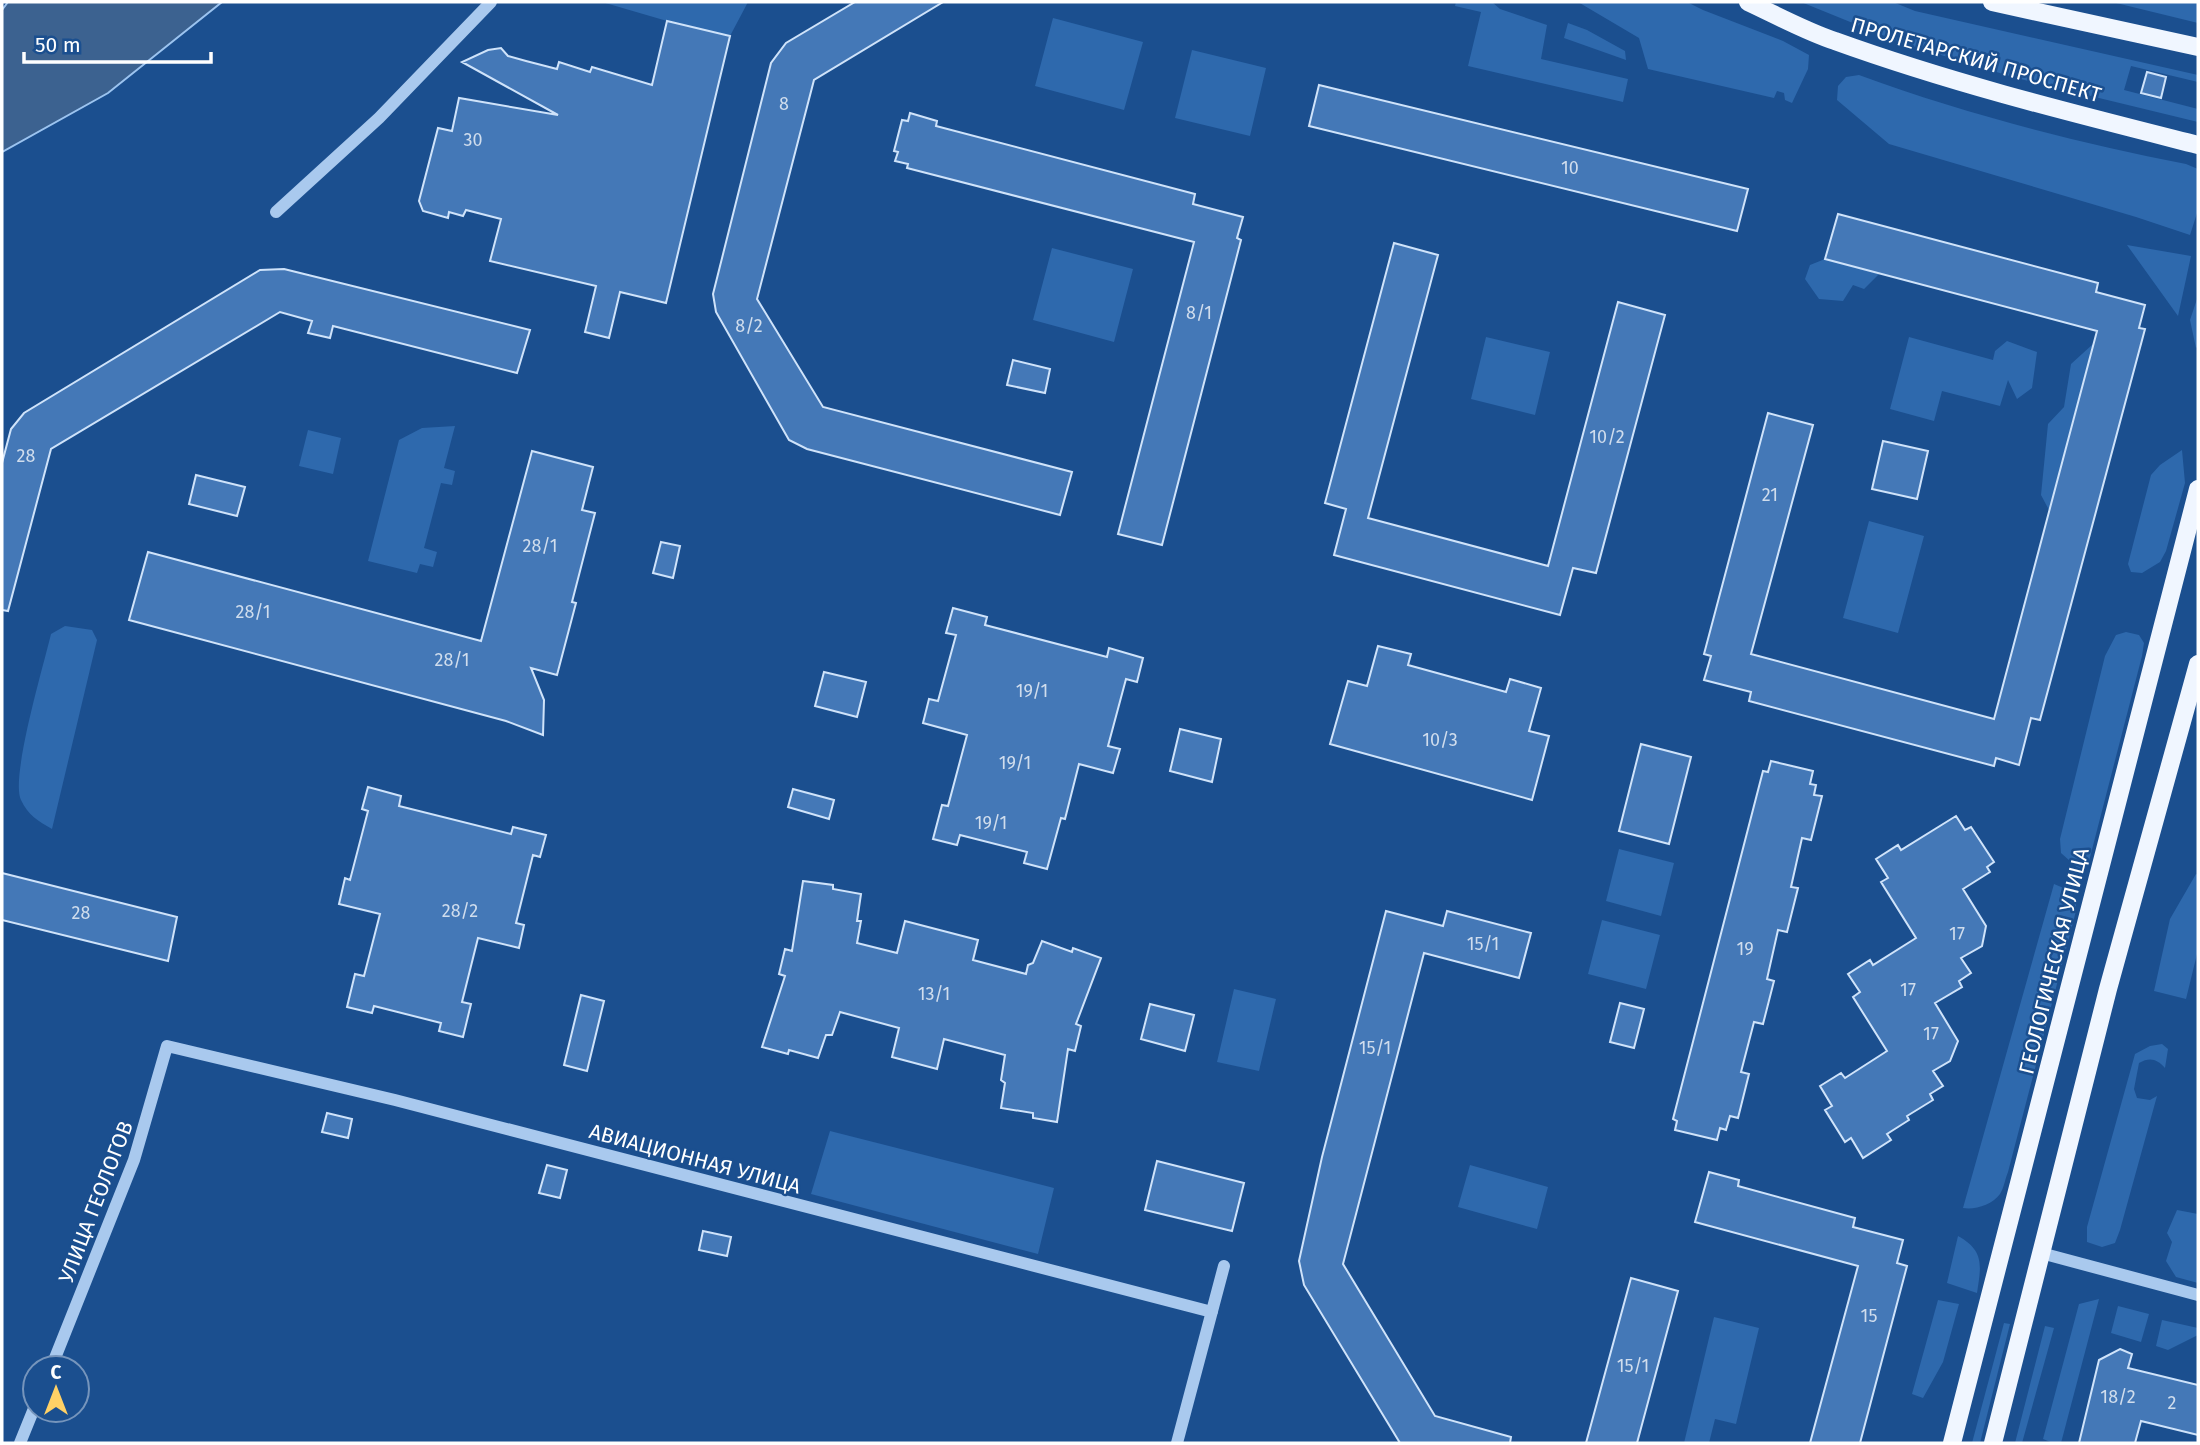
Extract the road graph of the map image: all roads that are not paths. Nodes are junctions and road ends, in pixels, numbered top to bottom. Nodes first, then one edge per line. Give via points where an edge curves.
1 (491, 2) edge
2 (1748, 2) edge
3 (1992, 2) edge
4 (2198, 47) edge
5 (2198, 145) edge
6 (276, 212) dead end
7 (2198, 489) edge
8 (2198, 664) edge
9 (167, 1046) joint
10 (2041, 1254) junction
11 (1224, 1266) dead end
12 (2198, 1295) edge
13 (1212, 1312) junction
14 (57, 1354) edge
15 (28, 1424) edge
16 (20, 1443) edge
17 (1177, 1443) edge
18 (1952, 1443) edge
19 (1993, 1443) edge

1 - 6 street via 379,118
2 - 5 main road, ПРОЛЕТАРСКИЙ ПРОСПЕКТ via 1832,41 2044,106
3 - 4 main road
7 - 18 main road, ГЕОЛОГИЧЕСКАЯ УЛИЦА
8 - 10 main road
9 - 13 street, АВИАЦИОННАЯ УЛИЦА via 395,1100
9 - 14 street, УЛИЦА ГЕОЛОГОВ via 134,1160
10 - 12 street
10 - 19 main road
11 - 13 street
13 - 17 street
15 - 16 street

